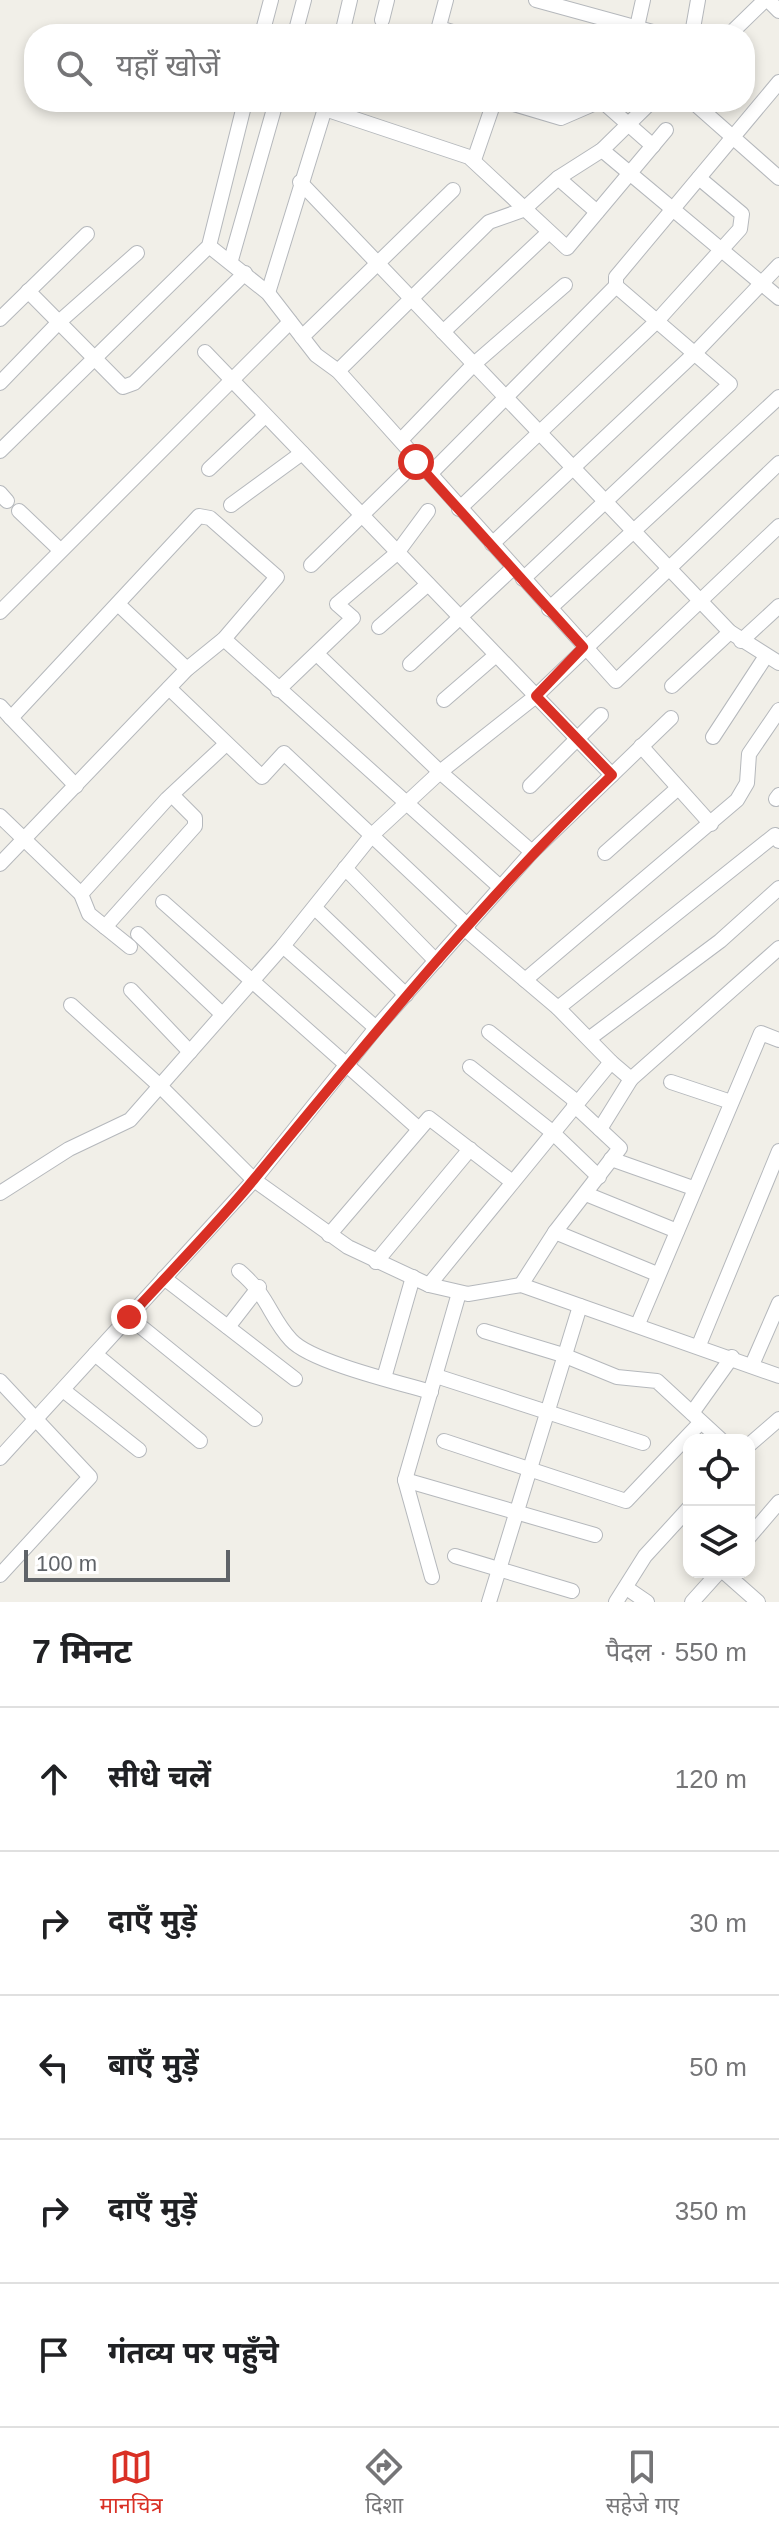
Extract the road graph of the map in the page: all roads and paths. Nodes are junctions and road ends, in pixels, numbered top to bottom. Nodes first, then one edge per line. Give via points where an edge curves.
1 (271, 0) edge
2 (304, 0) edge
3 (350, 0) edge
4 (387, 0) edge
5 (446, 0) edge
6 (536, 0) edge
7 (643, 0) edge
8 (698, 0) edge
9 (767, 0) edge
10 (579, 6) edge
11 (779, 11) edge
12 (382, 20) dead end
13 (265, 24) edge
14 (298, 24) edge
15 (344, 24) edge
16 (440, 24) edge
17 (611, 24) edge
18 (638, 24) edge
19 (694, 24) edge
20 (741, 24) edge
21 (779, 82) edge
22 (242, 112) edge
23 (273, 112) edge
24 (324, 112) edge
25 (343, 112) edge
26 (491, 112) edge
27 (541, 112) edge
28 (576, 112) edge
29 (616, 112) edge
30 (640, 112) edge
31 (704, 112) edge
32 (755, 112) edge
33 (755, 112) edge
34 (630, 122) junction
35 (666, 130) dead end
36 (734, 138) junction
37 (653, 146) junction
38 (602, 150) junction
39 (474, 160) junction
40 (632, 172) junction
41 (558, 178) junction
42 (699, 178) junction
43 (779, 178) edge
44 (300, 182) junction
45 (453, 190) dead end
46 (673, 209) junction
47 (523, 210) junction
48 (597, 212) junction
49 (549, 232) junction
50 (87, 234) dead end
51 (209, 246) junction
52 (721, 249) junction
53 (137, 253) dead end
54 (231, 260) junction
55 (380, 265) junction
56 (779, 265) edge
57 (245, 273) junction
58 (565, 285) dead end
59 (761, 285) junction
60 (616, 286) junction
61 (28, 291) junction
62 (268, 293) junction
63 (779, 298) edge
64 (411, 299) junction
65 (0, 319) edge
66 (657, 321) junction
67 (59, 322) junction
68 (290, 322) junction
69 (443, 332) junction
70 (302, 337) junction
71 (205, 352) dead end
72 (695, 353) junction
73 (94, 356) junction
74 (474, 364) junction
75 (338, 371) junction
76 (233, 382) junction
77 (0, 383) edge
78 (779, 397) edge
79 (507, 399) junction
80 (265, 416) junction
81 (541, 434) junction
82 (401, 440) junction
83 (0, 451) edge
84 (302, 453) junction
85 (416, 462) junction
86 (779, 463) edge
87 (573, 467) junction
88 (209, 469) dead end
89 (430, 474) junction
90 (604, 499) junction
91 (231, 505) dead end
92 (459, 509) junction
93 (19, 511) dead end
94 (428, 511) dead end
95 (363, 517) junction
96 (779, 526) edge
97 (636, 532) junction
98 (492, 544) junction
99 (60, 550) junction
100 (397, 553) junction
101 (311, 565) dead end
102 (670, 567) junction
103 (518, 573) junction
104 (428, 584) junction
105 (700, 599) junction
106 (119, 605) junction
107 (779, 606) edge
108 (549, 609) junction
109 (0, 612) edge
110 (460, 617) junction
111 (379, 627) dead end
112 (735, 637) junction
113 (224, 639) junction
114 (583, 647) junction
115 (318, 655) junction
116 (496, 655) junction
117 (773, 659) edge
118 (410, 664) dead end
119 (187, 669) junction
120 (672, 686) dead end
121 (169, 688) junction
122 (278, 690) junction
123 (536, 696) junction
124 (444, 700) dead end
125 (0, 706) edge
126 (779, 710) edge
127 (601, 715) dead end
128 (11, 718) junction
129 (671, 718) dead end
130 (713, 737) dead end
131 (577, 739) junction
132 (226, 744) junction
133 (641, 746) junction
134 (440, 772) junction
135 (612, 775) junction
136 (76, 786) junction
137 (530, 786) dead end
138 (678, 788) junction
139 (172, 795) junction
140 (407, 801) junction
141 (0, 816) edge
142 (711, 824) junction
143 (372, 835) junction
144 (24, 839) junction
145 (779, 841) edge
146 (532, 852) junction
147 (605, 853) dead end
148 (0, 864) edge
149 (345, 868) junction
150 (500, 887) junction
151 (779, 888) edge
152 (81, 894) junction
153 (163, 902) dead end
154 (315, 908) junction
155 (105, 927) junction
156 (467, 927) junction
157 (283, 946) junction
158 (779, 948) edge
159 (436, 961) junction
160 (525, 980) junction
161 (251, 982) junction
162 (131, 990) dead end
163 (406, 995) junction
164 (71, 1005) dead end
165 (558, 1008) junction
166 (221, 1013) junction
167 (376, 1028) junction
168 (489, 1032) dead end
169 (590, 1038) junction
170 (779, 1040) edge
171 (190, 1052) junction
172 (611, 1062) junction
173 (345, 1065) junction
174 (470, 1067) dead end
175 (631, 1079) junction
176 (671, 1082) dead end
177 (161, 1087) junction
178 (731, 1102) junction
179 (575, 1104) junction
180 (419, 1129) junction
181 (600, 1129) junction
182 (551, 1131) junction
183 (470, 1149) junction
184 (779, 1151) edge
185 (611, 1159) junction
186 (599, 1177) junction
187 (254, 1180) junction
188 (511, 1181) junction
189 (693, 1188) junction
190 (0, 1193) edge
191 (586, 1194) junction
192 (677, 1231) junction
193 (555, 1232) junction
194 (329, 1235) junction
195 (376, 1262) junction
196 (239, 1271) dead end
197 (657, 1274) junction
198 (413, 1277) junction
199 (164, 1278) junction
200 (429, 1285) junction
201 (521, 1285) junction
202 (259, 1287) junction
203 (459, 1293) junction
204 (779, 1303) edge
205 (580, 1306) junction
206 (129, 1317) junction
207 (638, 1324) junction
208 (228, 1327) junction
209 (484, 1331) dead end
210 (699, 1345) junction
211 (299, 1347) junction
212 (95, 1354) junction
213 (563, 1355) junction
214 (732, 1357) junction
215 (752, 1365) junction
216 (436, 1376) junction
217 (779, 1376) edge
218 (384, 1378) junction
219 (0, 1381) edge
220 (63, 1390) junction
221 (431, 1392) junction
222 (546, 1412) junction
223 (697, 1418) junction
224 (255, 1419) dead end
225 (35, 1420) junction
226 (779, 1420) edge
227 (714, 1434) edge
228 (755, 1440) edge
229 (200, 1441) dead end
230 (444, 1441) dead end
231 (643, 1443) dead end
232 (139, 1450) dead end
233 (0, 1458) edge
234 (528, 1467) junction
235 (405, 1480) junction
236 (779, 1502) edge
237 (515, 1514) junction
238 (683, 1515) edge
239 (755, 1530) edge
240 (595, 1535) dead end
241 (455, 1556) dead end
242 (499, 1569) junction
243 (0, 1575) edge
244 (432, 1577) dead end
245 (716, 1578) edge
246 (729, 1578) edge
247 (628, 1589) junction
248 (572, 1591) dead end
249 (489, 1602) edge
250 (616, 1602) edge
251 (647, 1602) edge
252 (692, 1602) edge
253 (758, 1602) edge

1 - 13 street
2 - 14 street
3 - 15 street
4 - 12 street
5 - 16 street
6 - 10 street
7 - 18 street
8 - 19 street
9 - 11 street
9 - 20 street
10 - 17 street
21 - 32 street
22 - 51 street
23 - 54 street
24 - 44 street
25 - 39 street
26 - 39 street
27 - 28 street via 561,118
29 - 34 street
30 - 34 street
31 - 36 street
33 - 36 street
34 - 37 street
34 - 38 street
35 - 37 street
36 - 42 street
36 - 43 street
37 - 40 street
38 - 40 street
38 - 41 street
39 - 47 street
40 - 46 street
40 - 48 street
41 - 47 street
41 - 48 street
42 - 46 street
42 - 52 street via 742,214 740,229
44 - 55 street
44 - 62 street
45 - 55 street
46 - 52 street
46 - 60 street via 616,277
47 - 49 street
47 - 64 street via 489,222
48 - 49 street via 567,248
49 - 69 street
50 - 61 street
51 - 54 street
51 - 73 street
52 - 59 street
52 - 66 street
53 - 67 street
54 - 57 street
55 - 64 street
55 - 70 street
56 - 59 street
57 - 62 street
57 - 73 street via 134,383 123,387
58 - 74 street
59 - 63 street
59 - 72 street
60 - 66 street
60 - 79 street
61 - 65 street
61 - 67 street
62 - 68 street
64 - 69 street
64 - 75 street
66 - 72 street
66 - 81 street
67 - 73 street
67 - 77 street
68 - 70 street
68 - 76 street
69 - 74 street
70 - 75 street
71 - 76 street
72 - 87 street
72 - 90 street via 730,384
73 - 83 street
74 - 79 street
74 - 82 street
75 - 82 street
76 - 80 street
76 - 99 street
78 - 97 street
79 - 81 street
79 - 89 street
80 - 84 street
80 - 88 street
81 - 87 street
81 - 92 street
82 - 85 street
84 - 91 street
84 - 95 street
85 - 89 street
85 - 95 street
86 - 102 street
87 - 90 street
87 - 98 street
89 - 92 street
90 - 97 street
90 - 103 street
92 - 98 street
93 - 99 street
94 - 100 street
95 - 100 street
95 - 101 street
96 - 105 street
97 - 102 street
97 - 108 street
98 - 103 street
99 - 109 street
100 - 104 street
100 - 115 street via 337,604 353,618
102 - 105 street
102 - 114 street
103 - 108 street
103 - 110 street
104 - 110 street
104 - 111 street
105 - 112 street
105 - 114 street via 616,681
106 - 113 street via 199,516 210,518 277,577
106 - 119 street
106 - 128 street
107 - 112 street
108 - 114 street
110 - 116 street
110 - 118 street
112 - 117 street
112 - 120 street
113 - 119 street
113 - 122 street
114 - 123 street
115 - 122 street
115 - 134 street
116 - 123 street
116 - 124 street
117 - 130 street
119 - 121 street
121 - 132 street
121 - 136 street
122 - 140 street
123 - 131 street
123 - 134 street
125 - 128 street
126 - 142 street via 749,754 743,792
127 - 131 street
128 - 136 street
129 - 133 street
131 - 135 street
131 - 137 street
132 - 139 street
132 - 143 street via 262,777 284,753
133 - 135 street
133 - 138 street
134 - 140 street
134 - 146 street
135 - 146 street
136 - 144 street
138 - 142 street
138 - 147 street
139 - 152 street
139 - 155 street via 195,818 195,826
140 - 143 street
140 - 150 street
141 - 144 street
142 - 160 street
143 - 149 street
143 - 156 street
144 - 148 street
144 - 152 street
145 - 165 street via 775,835
146 - 150 street
149 - 154 street
149 - 159 street
150 - 156 street
151 - 169 street via 720,941
152 - 155 street via 89,914
153 - 161 street
154 - 157 street
154 - 163 street
155 - 166 street via 134,940
156 - 159 street
156 - 160 street
157 - 161 street
157 - 167 street
158 - 175 street
159 - 163 street
160 - 165 street
161 - 166 street
161 - 173 street
162 - 171 street
163 - 167 street
164 - 177 street
165 - 169 street
166 - 171 street
167 - 173 street
168 - 179 street
169 - 172 street
170 - 178 street via 761,1033
171 - 177 street
172 - 175 street
172 - 179 street
173 - 180 street
173 - 187 street
174 - 182 street
175 - 181 street
176 - 178 street
177 - 187 street
177 - 190 street via 124,1124 69,1149
178 - 189 street
179 - 181 street
179 - 182 street
180 - 183 street via 429,1118
180 - 194 street
181 - 185 street via 620,1148
182 - 186 street
182 - 188 street
183 - 188 street
183 - 195 street
184 - 210 street
185 - 186 street
185 - 189 street
186 - 191 street
187 - 194 street
187 - 199 street
188 - 200 street
189 - 192 street
191 - 192 street
191 - 193 street
192 - 197 street
193 - 197 street
193 - 201 street
194 - 195 street
195 - 198 street
196 - 202 street
197 - 207 street
198 - 200 street
198 - 218 street
199 - 206 street
199 - 208 street
200 - 203 street
201 - 203 street
201 - 205 street
202 - 208 street
202 - 211 street
203 - 216 street
204 - 215 street
205 - 207 street
205 - 213 street
206 - 212 street
206 - 224 street
207 - 210 street
208 - 211 street via 290,1375
209 - 213 street
210 - 214 street
211 - 218 street
212 - 220 street
212 - 229 street
213 - 222 street
213 - 223 street via 617,1377 657,1381
214 - 215 street
214 - 223 street
215 - 217 street
216 - 221 street
216 - 222 street
218 - 221 street
219 - 225 street
220 - 225 street
220 - 232 street
221 - 235 street
222 - 231 street
222 - 234 street
223 - 227 street
223 - 234 street via 626,1501
225 - 233 street
225 - 243 street via 90,1477
226 - 228 street
230 - 234 street
234 - 237 street
235 - 237 street
235 - 244 street
236 - 239 street
237 - 240 street
237 - 242 street
238 - 247 street via 645,1556
241 - 242 street
242 - 248 street
242 - 249 street
245 - 252 street
246 - 253 street
247 - 250 street
247 - 251 street

